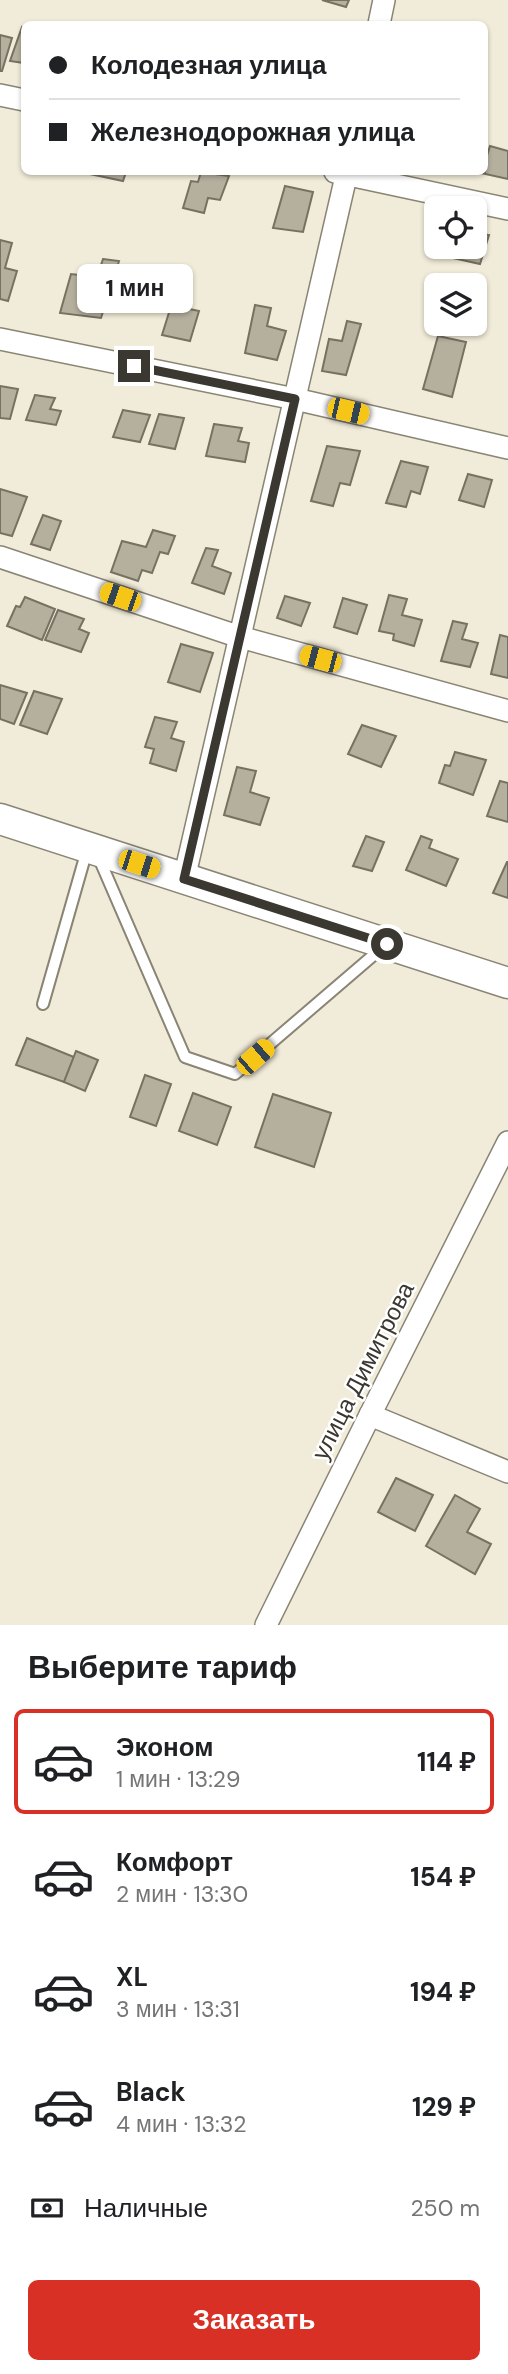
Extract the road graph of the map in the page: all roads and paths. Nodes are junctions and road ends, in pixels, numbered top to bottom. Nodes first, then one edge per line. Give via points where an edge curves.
1 (384, 0) edge
2 (380, 21) edge
3 (0, 95) edge
4 (21, 99) edge
5 (342, 175) edge
6 (356, 175) edge
7 (508, 209) edge
8 (0, 339) edge
9 (295, 399) junction
10 (508, 449) edge
11 (0, 557) edge
12 (240, 637) junction
13 (508, 711) edge
14 (0, 819) edge
15 (91, 849) junction
16 (184, 879) junction
17 (387, 944) junction
18 (508, 983) edge
19 (43, 1004) dead end
20 (508, 1142) edge
21 (370, 1415) junction
22 (508, 1472) edge
23 (267, 1625) edge

1 - 2 street
3 - 4 street
5 - 9 street
6 - 7 street
8 - 9 street
9 - 10 street
9 - 12 street
11 - 12 street
12 - 13 street
12 - 16 street
14 - 15 main road
15 - 16 main road
15 - 17 lane via 185,1057 235,1074
15 - 19 lane
16 - 17 main road
17 - 18 main road
20 - 21 street, улица Димитрова
21 - 22 street
21 - 23 street, улица Димитрова

